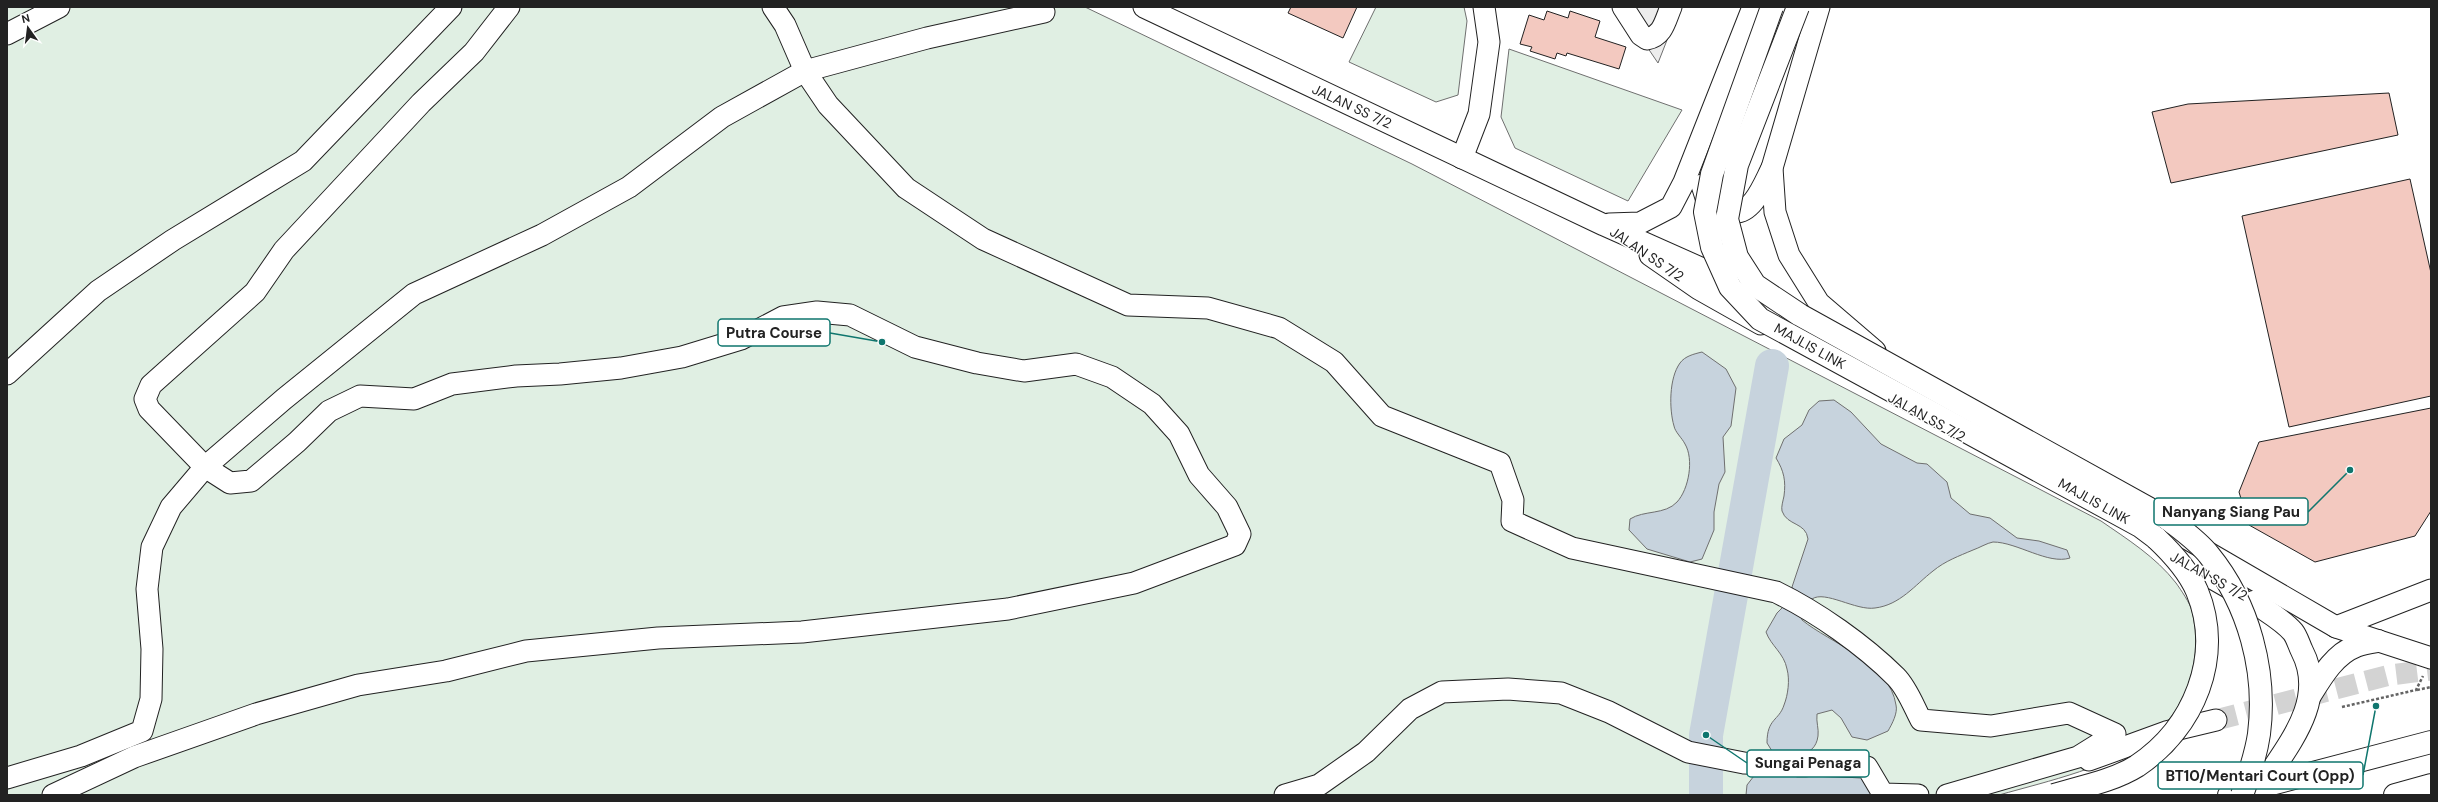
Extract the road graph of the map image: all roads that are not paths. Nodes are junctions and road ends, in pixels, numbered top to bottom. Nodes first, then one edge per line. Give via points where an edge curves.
1 (59, 7) edge
2 (451, 7) edge
3 (509, 7) edge
4 (774, 7) edge
5 (1144, 7) edge
6 (1484, 7) edge
7 (1623, 7) edge
8 (1671, 7) edge
9 (1753, 7) edge
10 (1772, 7) edge
11 (1798, 7) edge
12 (1819, 7) edge
13 (1044, 12) dead end
14 (7, 34) edge
15 (804, 71) junction
16 (1710, 118) junction
17 (1462, 158) junction
18 (1772, 168) junction
19 (1604, 225) junction
20 (7, 374) edge
21 (1911, 381) junction
22 (2041, 452) junction
23 (205, 467) junction
24 (2028, 474) junction
25 (2198, 571) junction
26 (2431, 590) edge
27 (2254, 602) joint
28 (2336, 627) junction
29 (2378, 641) junction
30 (2431, 658) edge
31 (2311, 694) junction
32 (2216, 720) tunnel mouth
33 (2166, 732) junction
34 (2431, 742) edge
35 (7, 778) edge
36 (2431, 785) edge
37 (2251, 791) edge
38 (53, 795) edge
39 (1285, 795) edge
40 (1918, 795) edge
41 (1947, 795) edge
42 (1965, 795) edge
43 (2054, 795) edge
44 (2229, 795) edge
45 (2395, 795) edge

1 - 14 street
2 - 20 street via 303,161 173,240 98,291
3 - 23 street via 474,52 410,115 284,250 255,292 151,385 145,399 149,409
4 - 15 street via 785,25
5 - 17 street, JALAN SS 7/2
6 - 17 street via 1489,42 1479,114
7 - 8 street via 1641,35 1647,39 1656,37 1661,32
9 - 16 street
10 - 43 main road, MAJLIS LINK, bridge via 1712,174 1705,212 1712,247 1730,287 1760,319 2140,526 2156,538 2183,568 2202,604 2207,646 2202,680 2185,720 2165,743 2137,766 2124,773
11 - 37 main road, MAJLIS LINK, bridge via 1737,165 1727,219 1737,257 1755,285 1800,315 2168,519 2209,555 2233,591 2258,661 2261,688 2259,733
12 - 18 street
13 - 15 street via 927,38
15 - 23 street via 722,117 629,187 542,235 414,294 284,399
15 - 41 street via 828,105 906,188 982,239 1128,305 1208,308 1279,328 1334,362 1382,416 1500,462 1513,500 1512,521 1572,548 1752,586 1776,592 1805,606 1848,637 1897,678 1921,720 1991,726 2069,712 2115,734 2078,757
16 - 18 street via 1701,158 1702,186 1708,204 1733,212 1746,208 1756,199
16 - 19 street via 1671,207 1640,223
17 - 19 street, JALAN SS 7/2
18 - 21 street via 1775,212 1789,255 1819,303
19 - 21 street, JALAN SS 7/2 via 1705,270
19 - 24 street, JALAN SS 7/2 via 1699,289
21 - 22 street, JALAN SS 7/2
22 - 24 street
22 - 28 street, JALAN SS 7/2 via 2089,478 2220,560
23 - 35 street via 171,507 152,547 147,589 152,649 151,699 142,731 81,756
23 - 38 street via 230,483 251,481 329,411 360,396 414,399 452,384 621,368 682,357 741,339 783,317 817,312 850,315 915,347 977,363 1024,371 1076,364 1112,377 1152,404 1179,434 1200,475 1227,507 1240,534 1235,545 1134,583 1008,609 802,632 658,638 526,651 446,671 358,685 256,714 134,757
24 - 25 street, JALAN SS 7/2
25 - 27 street, JALAN SS 7/2
25 - 33 street via 2201,649 2195,681 2188,700
26 - 28 street
27 - 31 main road via 2293,632 2307,661
28 - 29 street, JALAN SS 7/2
29 - 30 street, JALAN SS 7/2
29 - 31 main road via 2356,646 2337,659
31 - 37 main road via 2301,725
32 - 33 street
33 - 42 street via 2096,758
34 - 37 main road
36 - 45 main road
37 - 44 main road
39 - 40 street via 1319,785 1366,752 1410,709 1442,692 1508,689 1561,693 1610,712 1688,752 1744,763 1867,767 1883,794

